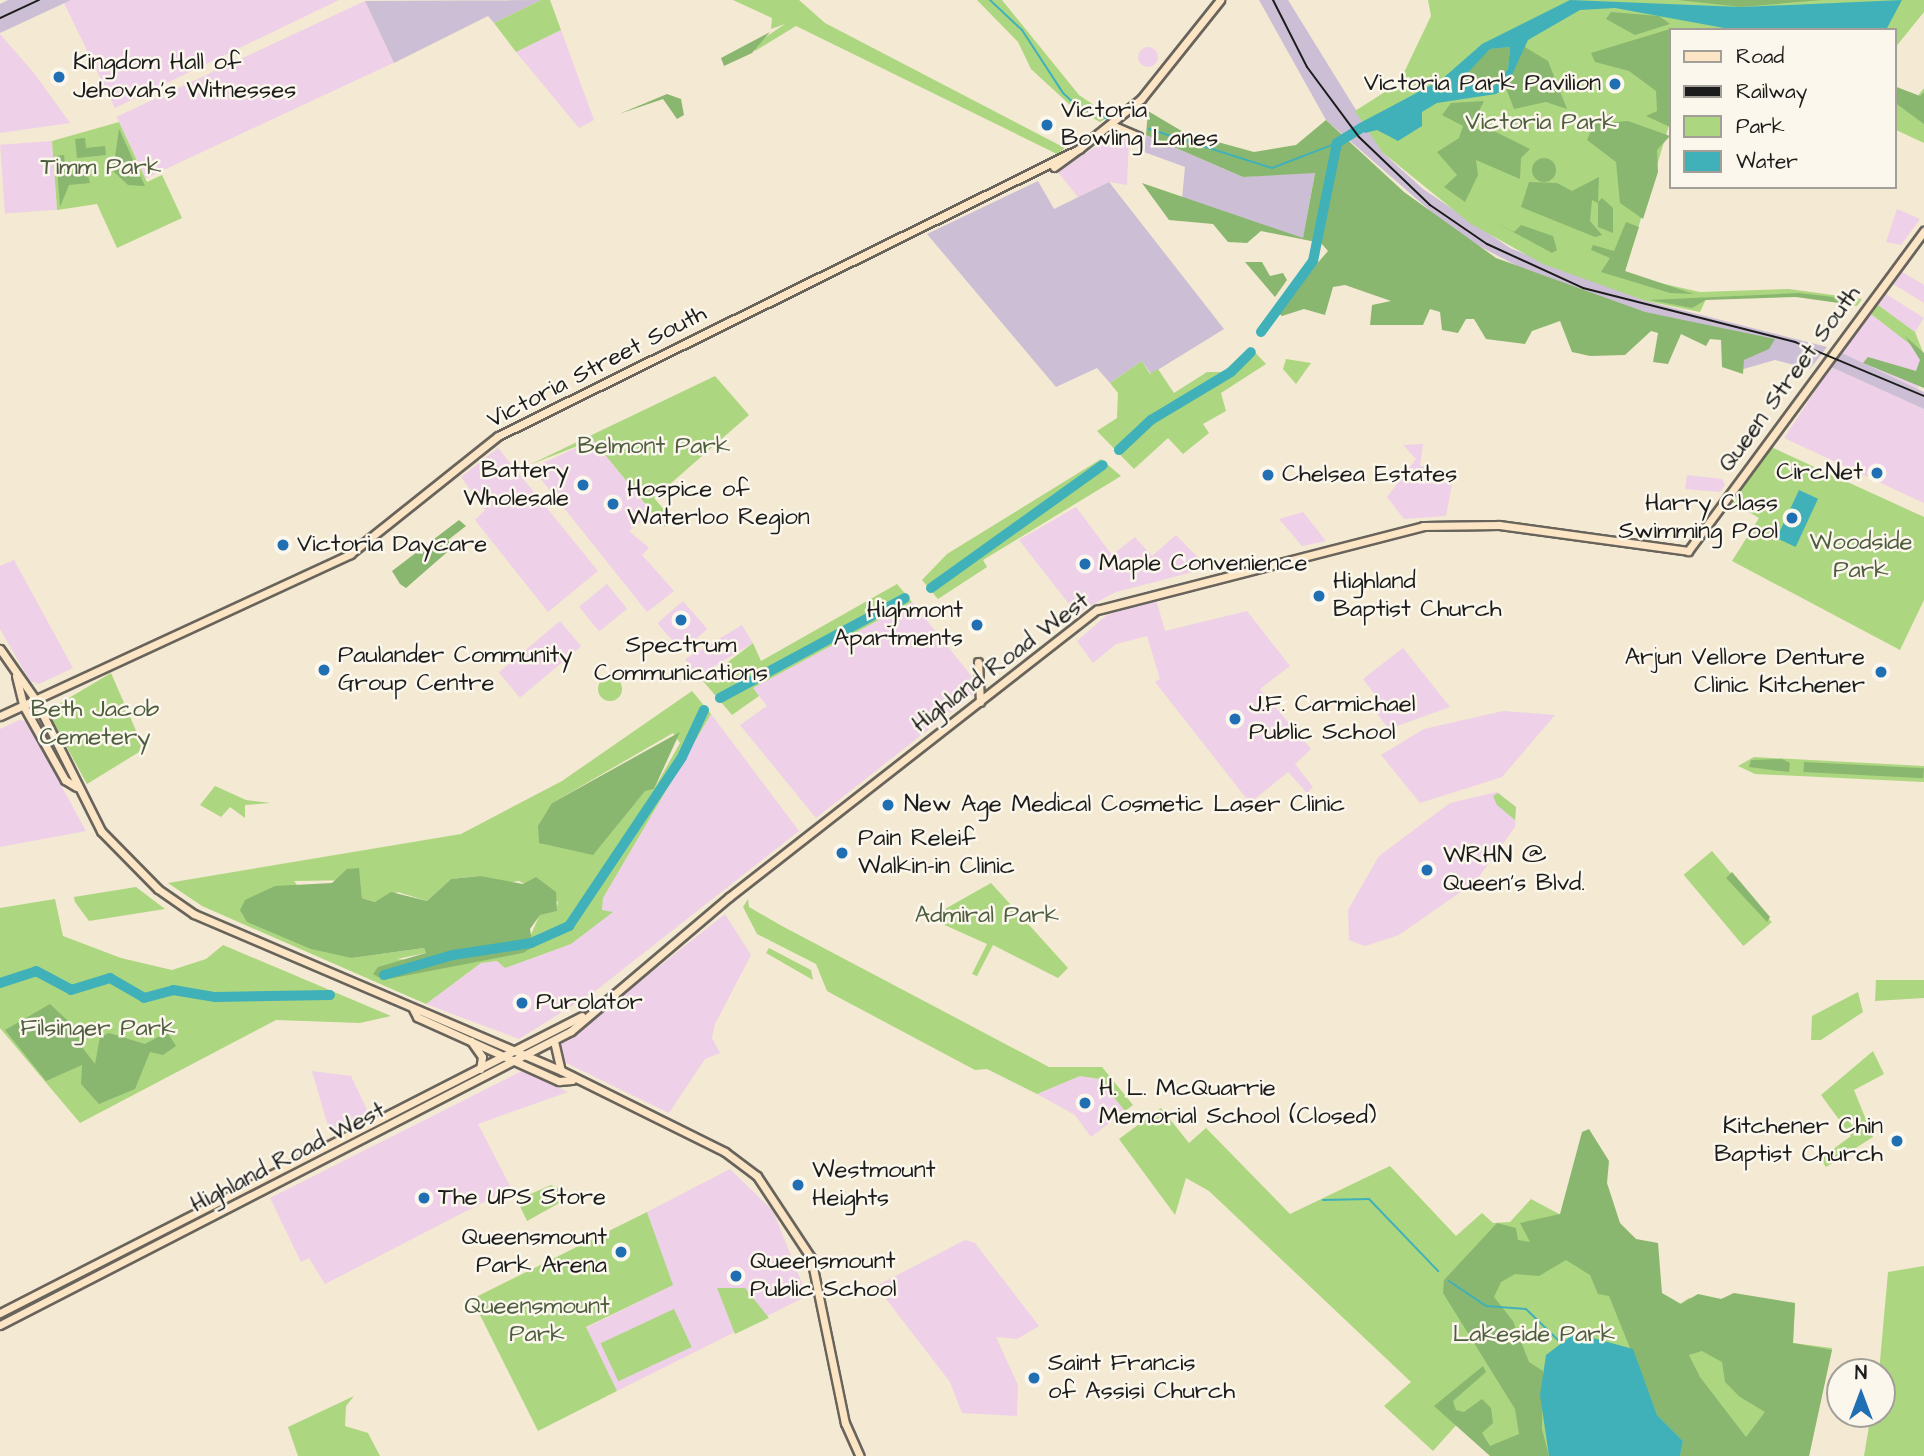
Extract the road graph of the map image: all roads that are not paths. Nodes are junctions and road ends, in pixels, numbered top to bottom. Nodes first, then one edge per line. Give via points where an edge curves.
1 (1220, 0) edge
2 (1113, 126) junction
3 (1138, 136) dead end
4 (1924, 231) edge
5 (1688, 551) joint
6 (0, 649) edge
7 (978, 662) dead end
8 (16, 676) junction
9 (35, 699) junction
10 (980, 702) junction
11 (23, 705) junction
12 (0, 716) edge
13 (76, 787) junction
14 (413, 1009) junction
15 (586, 1014) junction
16 (470, 1040) junction
17 (554, 1041) junction
18 (517, 1051) junction
19 (505, 1056) junction
20 (529, 1056) junction
21 (518, 1062) junction
22 (481, 1069) junction
23 (562, 1071) junction
24 (572, 1080) junction
25 (0, 1313) edge
26 (0, 1325) edge
27 (860, 1456) edge

1 - 2 main road, Victoria Street South
2 - 3 main road
2 - 9 main road, Victoria Street South via 1040,171 498,436 350,554
4 - 5 main road, Queen Street South
5 - 10 main road, Highland Road West via 1479,523 1399,529 1097,610
6 - 8 main road
7 - 10 main road
8 - 9 main road
8 - 11 main road
9 - 11 main road, Victoria Street South
9 - 13 main road
10 - 15 main road, Highland Road West
11 - 12 main road, Victoria Street South
11 - 13 main road via 65,780
13 - 14 main road via 128,863 194,914
14 - 16 main road
14 - 18 main road
15 - 17 main road, Highland Road West
15 - 18 main road, Highland Road West
16 - 19 main road
16 - 22 main road via 482,1057
17 - 20 main road, Highland Road West
17 - 23 main road via 552,1055
18 - 19 main road, Highland Road West
18 - 20 main road
19 - 21 main road
19 - 22 main road, Highland Road West
20 - 21 main road, Highland Road West
20 - 23 main road
21 - 24 main road via 559,1081
21 - 26 main road, Highland Road West
22 - 25 main road, Highland Road West
23 - 24 main road
24 - 27 main road via 725,1152 757,1176 811,1258 845,1423

